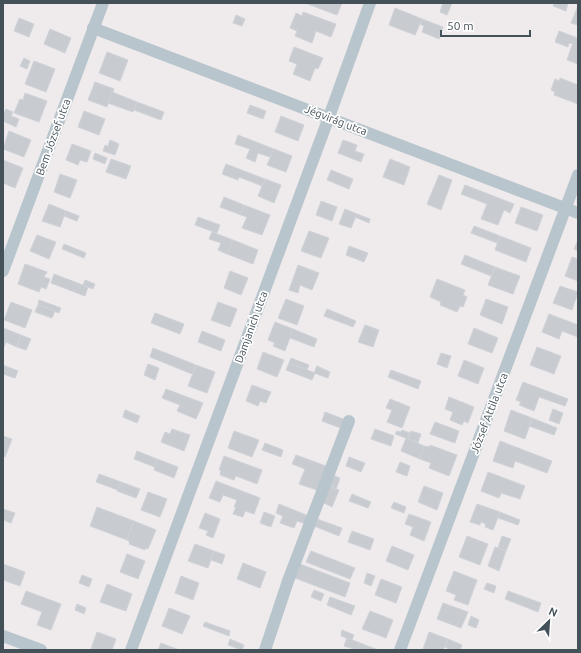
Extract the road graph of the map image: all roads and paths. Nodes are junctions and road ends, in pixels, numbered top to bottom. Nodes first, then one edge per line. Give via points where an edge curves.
1 (103, 3) edge
2 (370, 3) edge
3 (93, 28) junction
4 (329, 118) junction
5 (578, 175) edge
6 (566, 208) junction
7 (578, 213) edge
8 (3, 271) edge
9 (349, 422) dead end
10 (3, 636) edge
11 (41, 650) edge
12 (131, 650) edge
13 (265, 650) edge
14 (400, 650) edge

1 - 3 street, Bem József utca
2 - 4 street, Damjanich utca
3 - 4 street, Jégvirág utca
3 - 8 street, Bem József utca
4 - 6 street, Jégvirág utca
4 - 12 street, Damjanich utca
5 - 6 street, József Attila utca
6 - 7 street, Jégvirág utca
6 - 14 street, József Attila utca
9 - 13 street via 288,581
10 - 11 street

